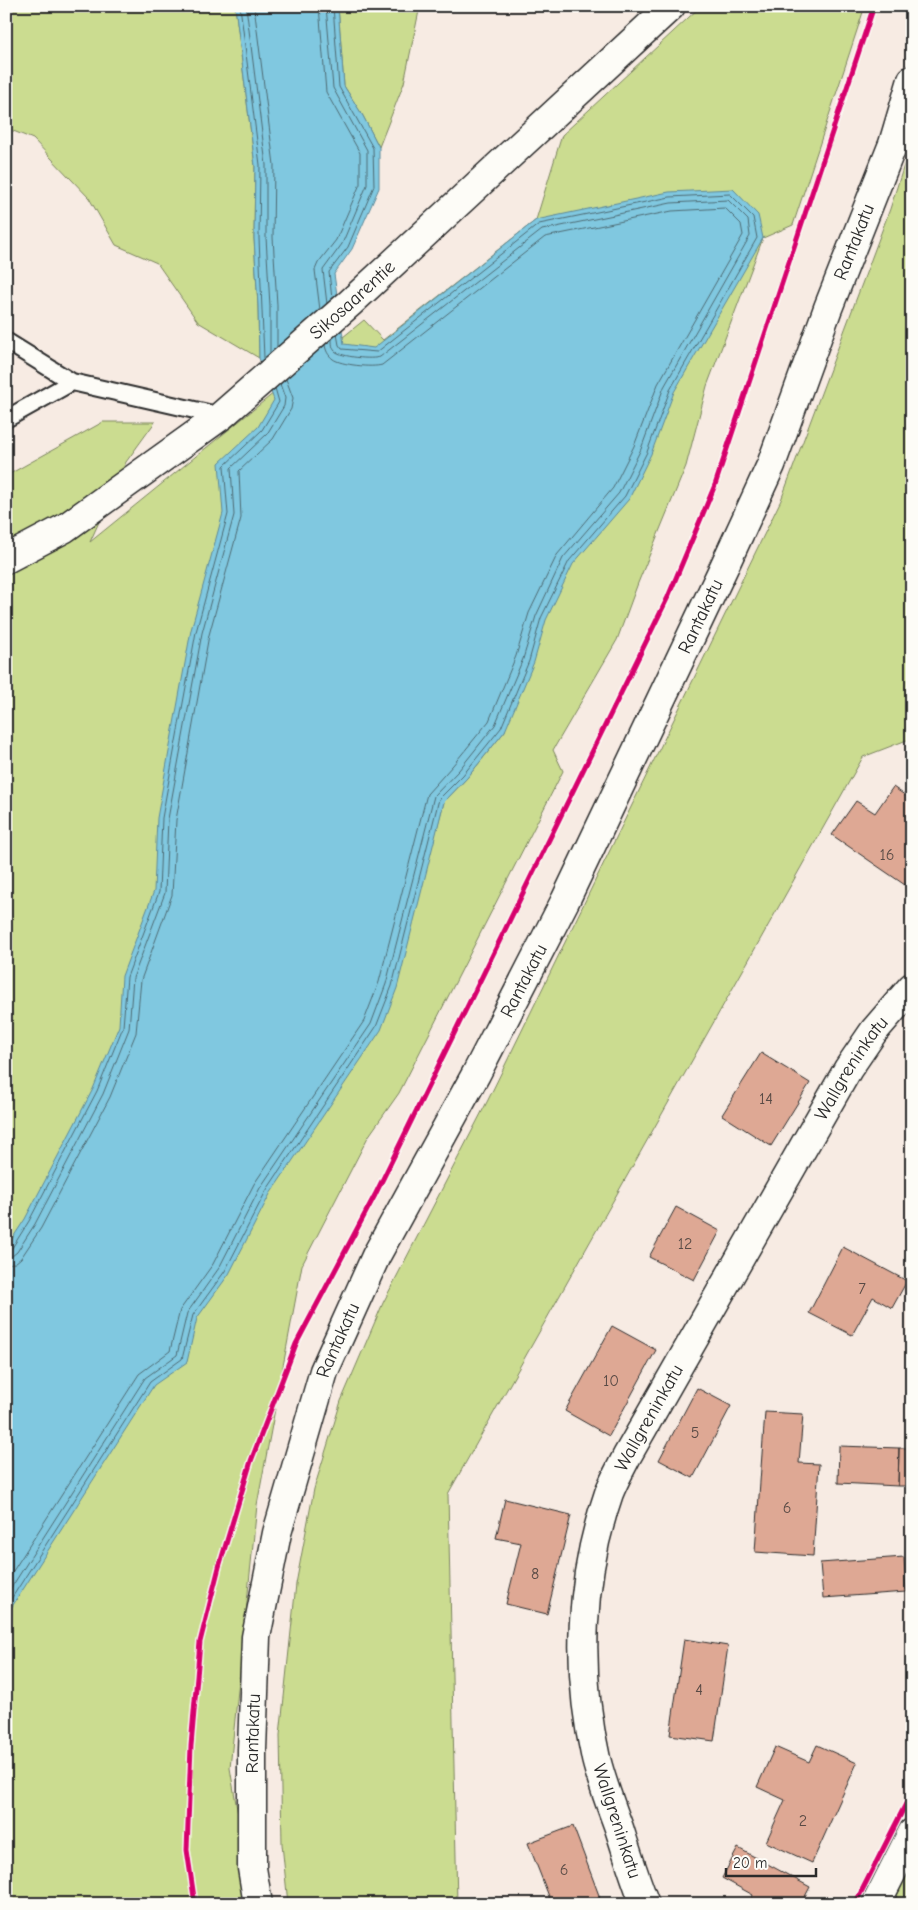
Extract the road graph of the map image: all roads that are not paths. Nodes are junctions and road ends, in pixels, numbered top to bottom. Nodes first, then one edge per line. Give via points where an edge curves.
1 (671, 6) edge
2 (912, 80) edge
3 (6, 340) edge
4 (72, 382) junction
5 (221, 416) junction
6 (6, 419) edge
7 (6, 559) edge
8 (912, 986) edge
9 (912, 1833) edge
10 (258, 1904) edge
11 (645, 1904) edge
12 (876, 1904) edge

1 - 5 street, Sikosaarentie via 350,303
2 - 10 street, Rantakatu via 893,144 771,465 565,901 476,1074 376,1256 324,1371 276,1533 256,1637 252,1868
3 - 4 lane
4 - 5 lane
4 - 6 lane
5 - 7 street, Sikosaarentie via 65,528
8 - 11 street, Wallgreninkatu via 848,1068 627,1456 597,1531 590,1561 584,1622 583,1673 588,1715 597,1762
9 - 12 street

